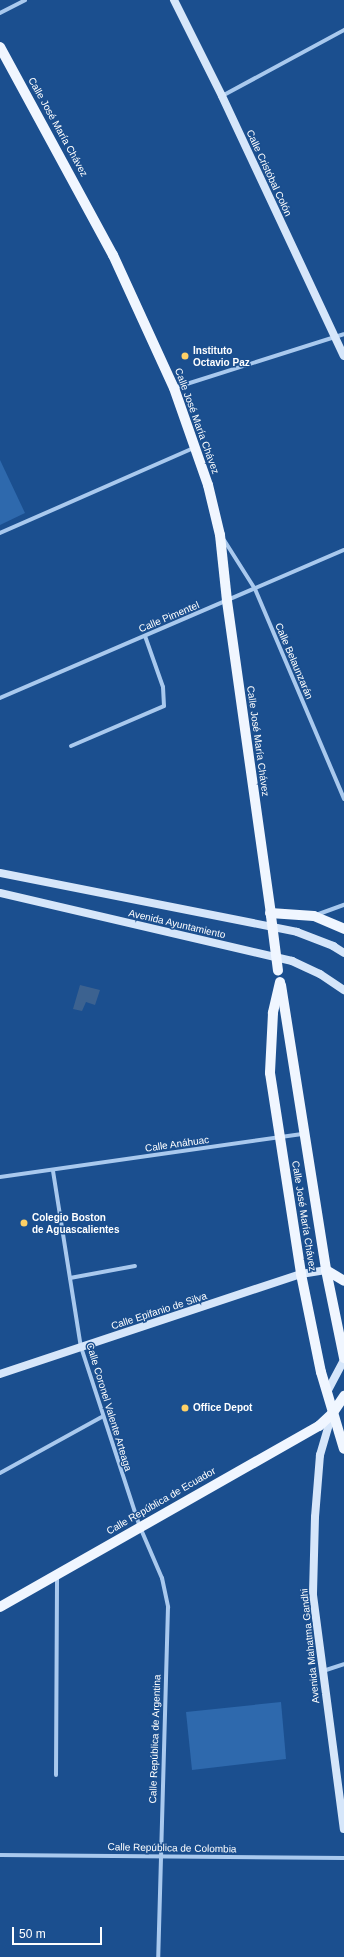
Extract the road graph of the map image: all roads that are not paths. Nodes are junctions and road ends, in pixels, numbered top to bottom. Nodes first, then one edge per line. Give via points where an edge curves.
1 (25, 0) edge
2 (174, 0) edge
3 (0, 13) edge
4 (344, 30) edge
5 (0, 47) edge
6 (222, 96) junction
7 (344, 334) edge
8 (335, 338) junction
9 (344, 356) edge
10 (174, 388) junction
11 (196, 447) junction
12 (0, 533) edge
13 (220, 535) junction
14 (344, 550) edge
15 (255, 589) junction
16 (226, 601) junction
17 (145, 636) junction
18 (0, 698) edge
19 (71, 746) dead end
20 (344, 799) edge
21 (0, 873) edge
22 (0, 893) edge
23 (344, 905) edge
24 (271, 915) junction
25 (314, 916) junction
26 (344, 929) edge
27 (344, 953) edge
28 (280, 982) junction
29 (344, 990) edge
30 (305, 1134) junction
31 (280, 1137) junction
32 (52, 1171) junction
33 (0, 1177) edge
34 (134, 1266) dead end
35 (326, 1270) junction
36 (301, 1274) junction
37 (70, 1278) junction
38 (344, 1281) edge
39 (81, 1347) junction
40 (344, 1359) edge
41 (0, 1374) edge
42 (327, 1392) junction
43 (344, 1396) edge
44 (332, 1414) junction
45 (102, 1417) junction
46 (344, 1449) edge
47 (0, 1473) edge
48 (140, 1528) junction
49 (57, 1574) junction
50 (0, 1607) edge
51 (344, 1664) edge
52 (322, 1671) junction
53 (56, 1775) dead end
54 (344, 1829) edge
55 (0, 1855) edge
56 (159, 1856) junction
57 (344, 1858) edge
58 (158, 1957) edge

1 - 3 street
2 - 6 main road, Calle Cristóbal Colón
4 - 6 street
5 - 10 main road, Calle José María Chávez via 113,255
6 - 8 main road, Calle Cristóbal Colón
7 - 8 street
8 - 9 main road, Calle Cristóbal Colón
8 - 10 street
10 - 11 main road, Calle José María Chávez
11 - 12 street
11 - 13 main road, Calle José María Chávez
13 - 15 street, Calle Belaunzarán
13 - 16 main road, Calle José María Chávez
14 - 15 street, Calle Pimentel
15 - 16 street, Calle Pimentel
15 - 20 street, Calle Belaunzarán
16 - 17 street, Calle Pimentel
16 - 24 main road, Calle José María Chávez
17 - 18 street, Calle Pimentel
17 - 19 street via 163,686 164,706
21 - 27 main road, Avenida Ayuntamiento via 297,932
22 - 29 main road, Avenida Ayuntamiento via 292,961 320,974
23 - 25 street
24 - 25 main road
24 - 28 main road, Calle José María Chávez, bridge
25 - 26 main road
28 - 30 main road, Calle José María Chávez
28 - 31 main road, Calle José María Chávez via 273,1013 270,1073
30 - 31 street, Calle Anáhuac
30 - 35 main road, Calle José María Chávez
31 - 32 street, Calle Anáhuac
31 - 36 main road, Calle José María Chávez
32 - 33 street, Calle Anáhuac
32 - 37 street, Calle Coronel Valente Arteaga
34 - 37 street
35 - 36 main road, Calle Epifanio de Silva
35 - 38 main road
35 - 40 main road, Calle José María Chávez
36 - 39 main road, Calle Epifanio de Silva
36 - 42 main road, Calle José María Chávez
37 - 39 street, Calle Coronel Valente Arteaga
39 - 41 main road, Calle Epifanio de Silva
39 - 45 street, Calle Coronel Valente Arteaga
40 - 42 main road
42 - 44 main road, Calle José María Chávez
43 - 44 main road, Calle República de Ecuador
44 - 46 main road, Calle José María Chávez
44 - 48 main road, Calle República de Ecuador via 319,1426
44 - 52 main road, Avenida Mahatma Gandhi via 320,1455 315,1517 313,1595
45 - 47 street
45 - 48 street, Calle Coronel Valente Arteaga
48 - 49 main road, Calle República de Ecuador
48 - 56 street, Calle República de Argentina via 162,1578 168,1607
49 - 50 main road, Calle República de Ecuador
49 - 53 street
51 - 52 street
52 - 54 main road, Avenida Mahatma Gandhi
55 - 56 street, Calle República de Colombia
56 - 57 street, Calle República de Colombia
56 - 58 street, Calle República de Argentina

